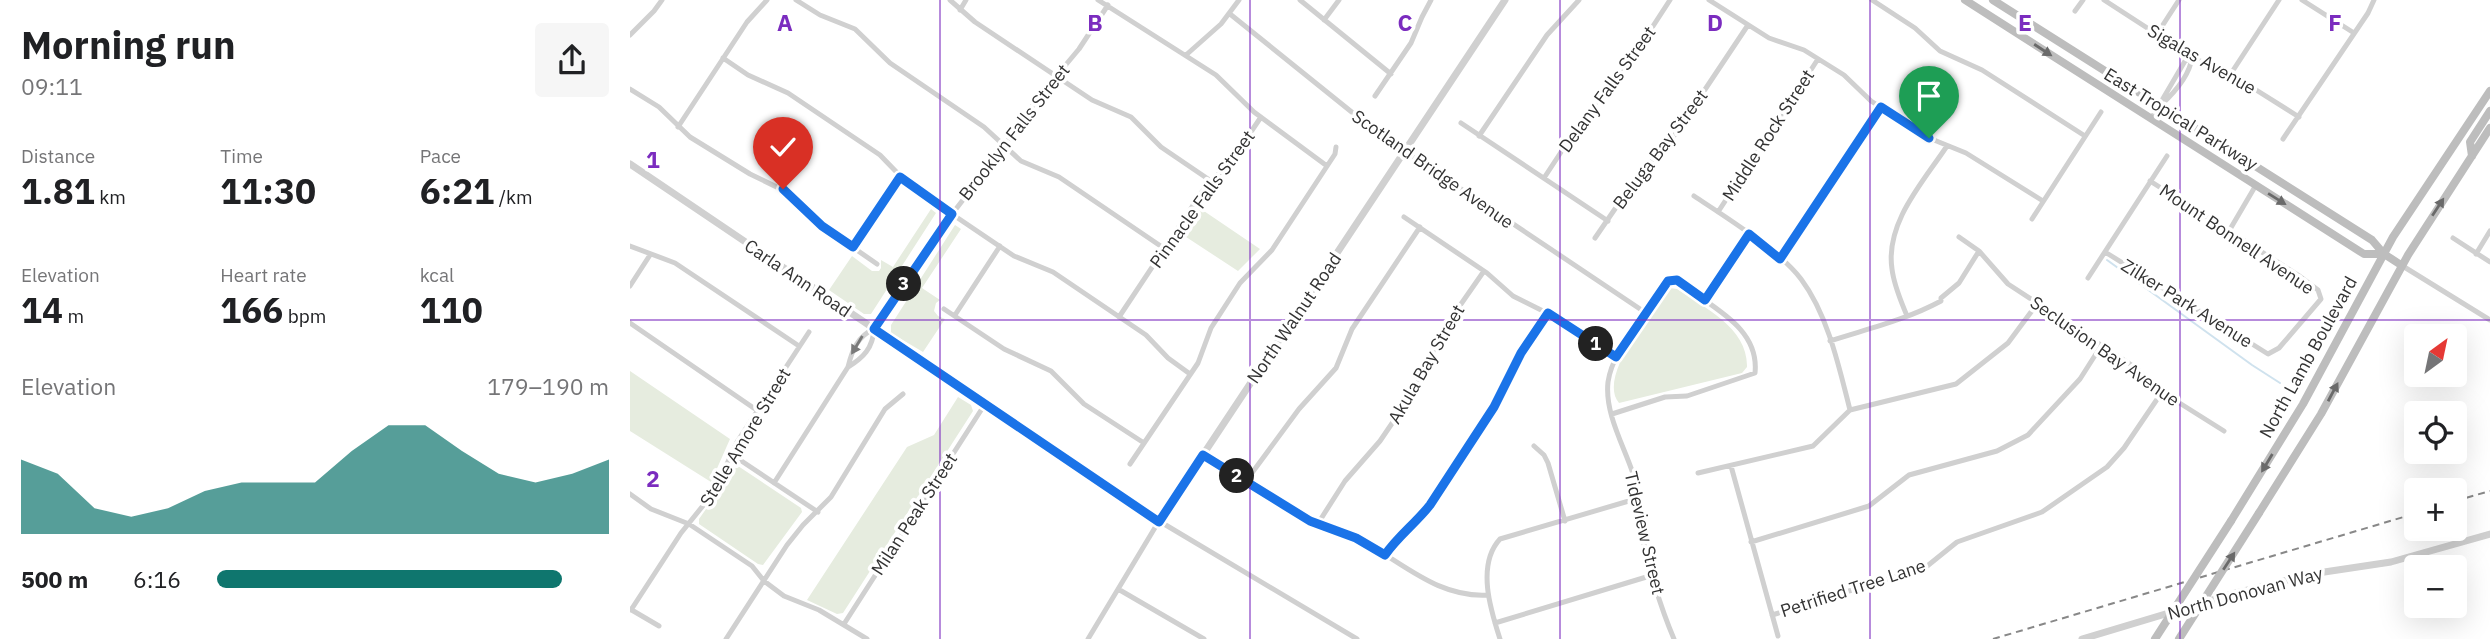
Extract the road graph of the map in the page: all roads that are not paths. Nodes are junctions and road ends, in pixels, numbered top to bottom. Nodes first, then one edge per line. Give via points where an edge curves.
1 (662, 0) edge
2 (767, 0) edge
3 (796, 0) edge
4 (950, 0) edge
5 (966, 0) edge
6 (1098, 0) edge
7 (1239, 0) edge
8 (1300, 0) edge
9 (1339, 0) edge
10 (1431, 0) edge
11 (1505, 0) edge
12 (1579, 0) edge
13 (1671, 0) edge
14 (1709, 0) edge
15 (1871, 0) edge
16 (1965, 0) edge
17 (1993, 0) edge
18 (2082, 0) edge
19 (2104, 0) edge
20 (2179, 0) edge
21 (2279, 0) edge
22 (2302, 0) edge
23 (2374, 0) edge
24 (1108, 5) junction
25 (960, 10) junction
26 (2075, 11) dead end
27 (1230, 14) junction
28 (1324, 20) junction
29 (1748, 25) junction
30 (2354, 33) junction
31 (2157, 34) junction
32 (630, 35) edge
33 (1186, 55) junction
34 (723, 58) junction
35 (2192, 58) junction
36 (1818, 59) junction
37 (1391, 74) junction
38 (2230, 75) junction
39 (1056, 76) junction
40 (630, 89) edge
41 (2490, 91) edge
42 (1375, 96) dead end
43 (1881, 107) junction
44 (2159, 107) junction
45 (2490, 111) edge
46 (2101, 112) dead end
47 (1261, 117) junction
48 (2299, 117) junction
49 (2151, 119) junction
50 (1461, 123) dead end
51 (678, 127) junction
52 (2490, 128) edge
53 (1479, 136) junction
54 (2085, 136) junction
55 (2283, 139) dead end
56 (1947, 146) junction
57 (1004, 147) junction
58 (1336, 147) dead end
59 (1404, 152) junction
60 (2167, 156) dead end
61 (2472, 156) junction
62 (630, 164) edge
63 (1327, 166) junction
64 (900, 177) junction
65 (1544, 178) junction
66 (1211, 181) junction
67 (2150, 181) junction
68 (2256, 186) junction
69 (1693, 196) dead end
70 (2043, 201) junction
71 (1718, 212) junction
72 (952, 214) junction
73 (1404, 217) dead end
74 (2032, 219) dead end
75 (1608, 221) junction
76 (1420, 227) junction
77 (2229, 231) junction
78 (2490, 231) edge
79 (1749, 234) junction
80 (1959, 237) dead end
81 (1595, 238) dead end
82 (2453, 238) dead end
83 (630, 246) edge
84 (1000, 246) junction
85 (853, 247) junction
86 (1165, 248) junction
87 (1979, 251) junction
88 (2105, 252) junction
89 (2384, 254) junction
90 (2476, 254) junction
91 (650, 255) junction
92 (1780, 259) junction
93 (2490, 262) edge
94 (877, 264) dead end
95 (2401, 265) junction
96 (1484, 271) junction
97 (2088, 278) dead end
98 (630, 286) edge
99 (1705, 300) junction
100 (2037, 304) junction
101 (944, 309) dead end
102 (1548, 313) junction
103 (1646, 313) junction
104 (955, 315) junction
105 (1908, 316) junction
106 (1119, 317) junction
107 (2490, 320) edge
108 (630, 323) edge
109 (874, 329) junction
110 (808, 332) dead end
111 (1830, 341) junction
112 (799, 346) junction
113 (2101, 346) junction
114 (2268, 354) joint
115 (1616, 357) junction
116 (848, 367) junction
117 (1190, 374) junction
118 (2162, 392) junction
119 (902, 394) dead end
120 (985, 404) junction
121 (1850, 410) junction
122 (758, 411) junction
123 (1612, 414) junction
124 (2224, 431) dead end
125 (1144, 443) junction
126 (1534, 446) dead end
127 (731, 454) junction
128 (1203, 455) junction
129 (1130, 464) dead end
130 (1731, 466) junction
131 (1698, 472) dead end
132 (1245, 481) junction
133 (775, 483) junction
134 (630, 494) edge
135 (1639, 498) junction
136 (818, 512) junction
137 (1565, 521) junction
138 (1159, 522) junction
139 (689, 524) junction
140 (1317, 525) junction
141 (2490, 534) edge
142 (1751, 542) junction
143 (1385, 555) junction
144 (1653, 575) junction
145 (764, 580) junction
146 (1118, 589) junction
147 (1488, 595) junction
148 (631, 609) edge
149 (1772, 615) junction
150 (1495, 623) junction
151 (844, 624) junction
152 (659, 626) dead end
153 (1778, 636) dead end
154 (726, 639) edge
155 (867, 639) edge
156 (1088, 639) edge
157 (1204, 639) edge
158 (1357, 639) edge
159 (1500, 639) edge
160 (1674, 639) edge
161 (2082, 639) edge
162 (2155, 639) edge
163 (2179, 639) edge

1 - 32 street
2 - 34 street
3 - 57 street via 855,29 890,63 984,127
4 - 25 street
5 - 25 street
6 - 24 street
7 - 27 street
8 - 28 street
9 - 28 street
10 - 37 street
11 - 59 street, North Walnut Road
12 - 53 street via 1547,34
13 - 65 street, Delany Falls Street
14 - 29 street
15 - 54 street via 1915,28 1940,51 1982,70
16 -> 49 main road, East Tropical Parkway
17 - 44 main road, East Tropical Parkway
18 - 26 street
19 - 31 street, Sigalas Avenue
20 - 31 street
21 - 38 street
22 - 30 street
23 - 30 street
24 - 33 street
24 - 39 street, Brooklyn Falls Street
25 - 39 street
27 - 33 street
27 - 59 street, Scotland Bridge Avenue
28 - 37 street
29 - 36 street
29 - 75 street, Beluga Bay Street via 1676,133 1639,174
30 - 48 street
31 - 35 street, Sigalas Avenue
33 - 47 street via 1227,84
34 - 51 street
34 - 64 street via 799,101 885,159
35 - 38 street, Sigalas Avenue
35 - 44 street via 2174,92
36 - 43 street
36 - 71 street, Middle Rock Street
37 - 42 street
38 - 48 street, Sigalas Avenue
39 - 57 street, Brooklyn Falls Street
39 - 66 street via 1092,100 1130,117 1161,147
40 - 51 street via 659,107
41 - 89 main road, North Lamb Boulevard
43 - 56 street
43 - 92 street
44 - 49 street
44 - 89 main road, East Tropical Parkway via 2372,240
45 - 61 main road via 2470,142
46 - 54 street
47 - 63 street
47 - 66 street, Pinnacle Falls Street
48 - 55 street
49 - 68 main road, East Tropical Parkway
50 - 53 street
51 - 85 street via 750,174 789,193 822,226
52 - 61 main road, North Lamb Boulevard
53 - 65 street
54 - 70 street
56 - 70 street
56 - 105 street via 1894,232 1891,267
57 - 72 street, Brooklyn Falls Street
57 - 86 street via 1021,161 1059,177
58 - 63 street
59 - 103 street, Scotland Bridge Avenue
59 - 128 street, North Walnut Road
60 - 67 street
95 -> 61 main road, North Lamb Boulevard
62 - 109 street, Carla Ann Road
63 - 117 street via 1272,250 1233,294
64 - 72 street
64 - 85 street
65 - 75 street
66 - 86 street, Pinnacle Falls Street
67 - 77 street, Mount Bonnell Avenue
67 - 88 street
68 - 77 street
68 -> 89 main road, East Tropical Parkway via 2364,254
69 - 71 street
70 - 74 street
71 - 79 street
72 - 84 street
72 - 109 street, Brooklyn Falls Street
73 - 76 street
75 - 81 street, Beluga Bay Street
76 - 96 street
76 - 132 street via 1352,329 1336,368
77 - 114 street, Mount Bonnell Avenue via 2311,284 2321,299 2279,348
78 - 90 street
79 - 92 street
79 - 99 street
80 - 87 street, Seclusion Bay Avenue
82 - 90 street
83 - 91 street
84 - 104 street
84 - 106 street via 1054,272
85 - 94 street
86 - 106 street, Pinnacle Falls Street
87 - 100 street, Seclusion Bay Avenue via 2008,284
87 - 105 street via 1941,301
88 - 97 street
88 - 114 street, Zilker Park Avenue
89 - 95 main road, East Tropical Parkway
89 -> 162 main road, North Lamb Boulevard, bridge via 2303,404
90 - 93 street
91 - 98 street
91 - 112 street via 675,263
92 - 111 street via 1813,298
95 - 107 street, East Tropical Parkway
163 -> 95 main road, North Lamb Boulevard, bridge via 2321,414
96 - 102 street via 1513,296
96 - 140 street, Akula Bay Street via 1445,327 1414,391
99 - 103 street, Tideview Street via 1672,280
99 - 123 street via 1747,339 1755,373
100 - 113 street, Seclusion Bay Avenue
100 - 121 street via 2008,343 1956,384
101 - 104 street
102 - 115 street
102 - 143 street via 1430,505
103 - 115 street, Tideview Street
104 - 125 street via 1004,349 1051,371 1084,404
105 - 111 street
106 - 117 street
108 - 122 street
109 -> 116 street via 864,334
109 - 116 street via 874,341 862,358
109 - 120 street, Carla Ann Road
110 - 112 street, Stelle Amore Street
111 - 121 street
112 - 122 street, Stelle Amore Street
113 - 118 street, Seclusion Bay Avenue via 2136,368
113 - 142 street via 2080,379 2028,435 1997,451 1909,475 1869,506
115 - 123 street, Tideview Street via 1608,386
116 - 133 street
117 - 125 street
118 - 124 street, Seclusion Bay Avenue
118 - 149 street, Petrified Tree Lane via 2107,467 2051,508 1957,542 1926,567
119 - 136 street via 885,409
120 - 138 street, Carla Ann Road
120 - 151 street, Milan Peak Street
121 - 130 street via 1813,446
122 - 127 street, Stelle Amore Street
123 - 135 street, Tideview Street
125 - 129 street
126 - 137 street via 1548,463
127 - 133 street
127 - 139 street, Stelle Amore Street via 714,492
128 - 132 street
128 - 138 street, North Walnut Road
130 - 131 street
130 - 142 street
132 - 140 street
133 - 136 street
134 - 139 street via 650,509
135 - 137 street
135 - 144 street, Tideview Street
136 - 145 street via 796,534
137 - 147 street via 1500,539 1489,568
138 - 146 street, North Walnut Road
138 - 158 street, Carla Ann Road
139 - 145 street via 752,566
139 - 148 street, Stelle Amore Street
140 - 143 street via 1356,538
141 - 161 street, North Donovan Way via 2391,562 2311,573
142 - 149 street
143 - 147 street via 1443,589
144 - 150 street
144 - 160 street, Tideview Street
145 - 151 street via 784,596
145 - 154 street
146 - 156 street, North Walnut Road
146 - 157 street
147 - 150 street
148 - 152 street
149 - 153 street
150 - 159 street
151 - 155 street

